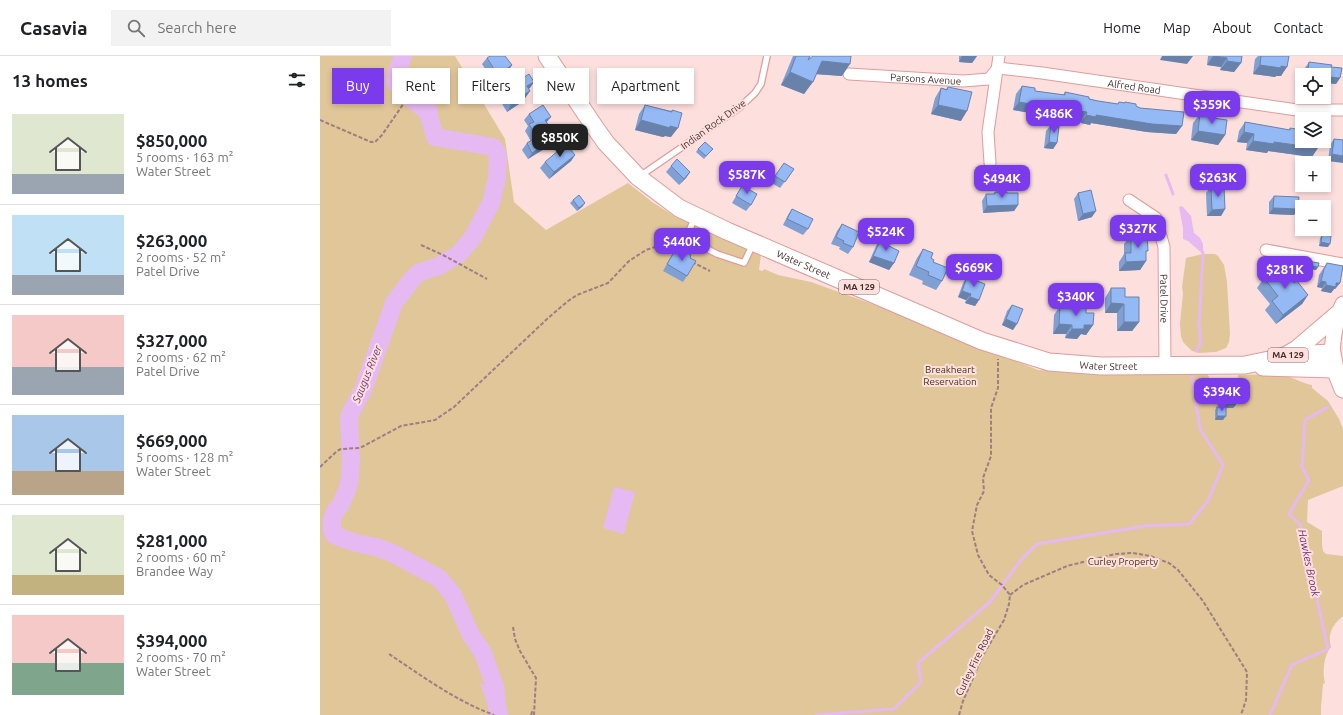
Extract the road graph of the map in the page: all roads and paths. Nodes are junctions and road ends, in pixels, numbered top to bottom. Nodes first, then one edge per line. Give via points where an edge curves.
1 (547, 56) edge
2 (766, 56) edge
3 (999, 56) edge
4 (998, 68) junction
5 (849, 74) edge
6 (403, 104) edge
7 (1343, 110) edge
8 (320, 120) edge
9 (990, 163) dead end
10 (638, 177) junction
11 (1129, 200) dead end
12 (695, 216) junction
13 (754, 242) junction
14 (421, 245) dead end
15 (1266, 250) dead end
16 (677, 253) edge
17 (690, 260) edge
18 (1343, 264) edge
19 (710, 271) dead end
20 (487, 279) dead end
21 (1340, 309) edge
22 (998, 346) junction
23 (1287, 355) junction
24 (1336, 363) edge
25 (1245, 364) junction
26 (1165, 365) junction
27 (1343, 389) edge
28 (320, 467) edge
29 (1010, 596) junction
30 (513, 627) dead end
31 (389, 654) dead end
32 (494, 715) edge
33 (532, 715) edge
34 (959, 715) edge
35 (1241, 715) edge

1 - 10 main road, Water Street / MA 129 via 596,129
2 - 10 lane, Indian Rock Drive via 761,84 739,108
3 - 4 street
4 - 5 street, Parsons Avenue via 988,79 963,81
4 - 7 street, Alfred Road via 1297,110
4 - 9 street via 988,132
6 - 8 path via 375,142
10 - 12 main road, Water Street / MA 129 via 668,200
11 - 26 street, Patel Drive via 1156,218 1164,248
12 - 13 main road, Water Street / MA 129
12 - 13 lane via 686,238 717,254 744,262
13 - 22 main road, Water Street / MA 129
14 - 20 path
15 - 18 street
16 - 28 path via 663,247 642,252 629,261 608,283 568,301 446,413 435,420 401,426 360,448 342,449
17 - 19 path
21 - 23 main road via 1297,349
21 - 24 main road via 1333,335
22 - 26 main road, Water Street / MA 129 via 1049,362 1101,366
22 - 29 path via 998,388 991,408 991,456 983,478 984,492 977,506 972,531 978,555 988,575 1002,585
23 - 24 main road, Water Street / MA 129
23 - 25 main road, Water Street / MA 129
24 - 25 main road, Water Street / MA 129 via 1253,367
24 - 27 main road
25 - 26 main road, Water Street / MA 129
29 - 34 path, Curley Fire Road via 1004,620 983,656 962,701
29 - 35 path via 1023,585 1067,566 1115,554 1133,553 1168,563 1178,570 1203,601 1247,672 1246,700
30 - 33 path via 520,651 536,678
31 - 32 path via 429,682

